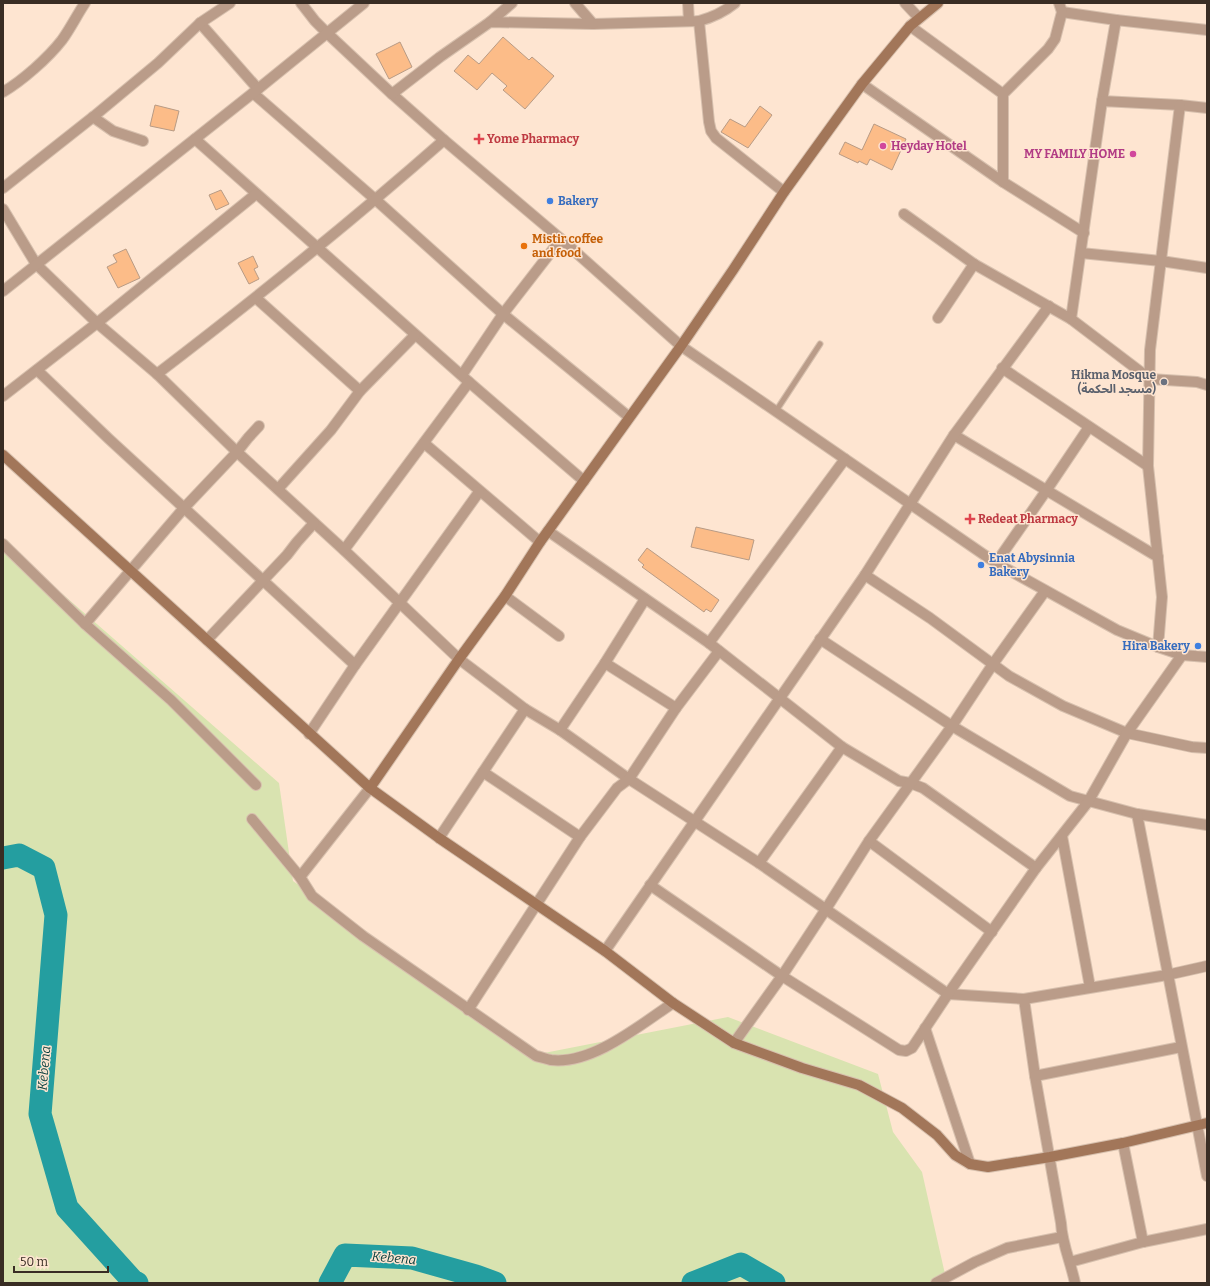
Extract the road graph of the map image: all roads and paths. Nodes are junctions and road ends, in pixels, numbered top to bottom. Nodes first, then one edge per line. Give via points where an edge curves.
1 (85, 3) edge
2 (230, 3) edge
3 (301, 3) edge
4 (364, 3) edge
5 (512, 3) edge
6 (575, 3) edge
7 (688, 3) edge
8 (735, 3) edge
9 (905, 3) edge
10 (938, 3) edge
11 (1060, 7) edge
12 (919, 18) junction
13 (1116, 20) junction
14 (694, 21) junction
15 (490, 22) junction
16 (200, 23) junction
17 (593, 24) junction
18 (910, 26) junction
19 (1207, 30) edge
20 (327, 33) junction
21 (862, 84) junction
22 (256, 91) junction
23 (3, 92) edge
24 (392, 94) junction
25 (1003, 94) junction
26 (1102, 101) junction
27 (1180, 105) junction
28 (1207, 108) edge
29 (93, 117) junction
30 (194, 139) junction
31 (444, 140) junction
32 (143, 141) dead end
33 (1002, 182) junction
34 (3, 188) edge
35 (784, 192) junction
36 (256, 194) junction
37 (376, 200) junction
38 (3, 209) edge
39 (904, 214) dead end
40 (1084, 233) junction
41 (561, 239) junction
42 (318, 248) junction
43 (1081, 253) junction
44 (1161, 261) junction
45 (36, 264) junction
46 (974, 264) junction
47 (1207, 268) edge
48 (3, 291) edge
49 (256, 298) junction
50 (1049, 306) junction
51 (503, 314) junction
52 (938, 318) dead end
53 (1071, 319) junction
54 (97, 323) junction
55 (415, 335) junction
56 (820, 344) dead end
57 (681, 346) junction
58 (1002, 368) junction
59 (37, 370) junction
60 (157, 374) junction
61 (465, 379) junction
62 (1150, 379) junction
63 (1207, 384) edge
64 (360, 391) junction
65 (3, 396) edge
66 (776, 411) junction
67 (629, 417) junction
68 (258, 426) dead end
69 (1089, 427) junction
70 (954, 435) junction
71 (424, 443) junction
72 (238, 452) junction
73 (3, 455) edge
74 (845, 459) junction
75 (1148, 466) junction
76 (584, 481) junction
77 (278, 489) junction
78 (1046, 491) junction
79 (479, 492) junction
80 (911, 504) junction
81 (184, 508) junction
82 (314, 523) junction
83 (548, 531) junction
84 (540, 542) junction
85 (3, 544) edge
86 (344, 550) junction
87 (1158, 557) junction
88 (996, 563) junction
89 (131, 571) junction
90 (865, 575) junction
91 (263, 580) junction
92 (1045, 591) junction
93 (505, 596) junction
94 (645, 599) junction
95 (399, 603) junction
96 (85, 624) junction
97 (559, 636) dead end
98 (820, 639) junction
99 (207, 640) junction
100 (709, 643) junction
101 (1158, 647) junction
102 (719, 651) junction
103 (1182, 656) junction
104 (1207, 657) edge
105 (459, 659) junction
106 (605, 663) junction
107 (993, 664) junction
108 (355, 665) junction
109 (780, 698) junction
110 (676, 708) junction
111 (525, 709) junction
112 (952, 726) junction
113 (560, 730) junction
114 (1127, 733) junction
115 (309, 734) junction
116 (842, 747) junction
117 (1207, 748) edge
118 (483, 772) junction
119 (629, 778) junction
120 (910, 783) junction
121 (256, 785) dead end
122 (370, 788) junction
123 (1088, 802) junction
124 (1137, 814) junction
125 (252, 819) dead end
126 (694, 822) junction
127 (1207, 825) edge
128 (1062, 836) junction
129 (580, 837) junction
130 (439, 838) junction
131 (869, 841) junction
132 (758, 863) junction
133 (1036, 868) junction
134 (300, 877) junction
135 (650, 885) junction
136 (537, 904) junction
137 (826, 909) junction
138 (992, 932) junction
139 (605, 951) junction
140 (1207, 966) edge
141 (1167, 975) junction
142 (782, 976) junction
143 (1090, 987) junction
144 (948, 994) junction
145 (1024, 999) junction
146 (673, 1003) junction
147 (468, 1010) junction
148 (925, 1028) junction
149 (734, 1043) junction
150 (1181, 1047) junction
151 (1035, 1076) junction
152 (1202, 1124) edge
153 (1123, 1142) junction
154 (1050, 1157) junction
155 (970, 1164) junction
156 (1207, 1176) edge
157 (1207, 1229) edge
158 (1062, 1237) junction
159 (1143, 1242) junction
160 (1070, 1262) junction
161 (936, 1283) edge
162 (1076, 1283) edge

1 - 23 street via 61,40 47,56
2 - 16 street
3 - 20 street
4 - 20 street
5 - 15 street
6 - 17 street
7 - 14 street
8 - 14 street via 713,17
9 - 12 street
10 - 12 main road
11 - 13 street
11 - 25 street via 1055,39
12 - 18 main road
13 - 19 street
13 - 26 street
14 - 17 street
14 - 35 street via 711,131 716,138
15 - 17 street
15 - 24 street
16 - 22 street
16 - 29 street via 158,63
18 - 21 main road
18 - 25 street
20 - 22 street
20 - 24 street
21 - 33 street
21 - 35 main road
22 - 30 street
22 - 37 street
24 - 31 street
25 - 33 street
26 - 27 street
26 - 40 street
27 - 28 street
27 - 44 street
29 - 32 street via 113,130
29 - 34 street
30 - 36 street
30 - 45 street
31 - 37 street
31 - 41 street
33 - 40 street
35 - 57 main road
36 - 42 street
36 - 54 street
37 - 42 street
37 - 51 street
38 - 45 street
39 - 46 street
40 - 43 street
41 - 51 street
41 - 57 street
42 - 49 street
42 - 55 street
43 - 44 street
43 - 53 street
44 - 47 street
44 - 62 street via 1150,350
45 - 48 street
45 - 54 street
46 - 50 street
46 - 52 street
49 - 60 street
49 - 64 street
50 - 53 street
50 - 58 street
51 - 61 street
51 - 67 street
53 - 62 street
54 - 59 street
54 - 60 street
55 - 61 street
55 - 64 street
56 - 66 lane
57 - 66 street
57 - 67 main road
58 - 69 street
58 - 70 street
59 - 65 street
59 - 81 street
60 - 72 street
61 - 71 street
61 - 76 street
62 - 63 street
62 - 75 street
64 - 77 street via 331,430
66 - 74 street
67 - 76 main road
68 - 72 street
69 - 75 street
69 - 78 street
70 - 78 street
70 - 80 street
71 - 79 street
71 - 86 street
72 - 77 street
72 - 81 street
73 - 89 main road
74 - 80 street
74 - 100 street
75 - 87 street
76 - 83 main road
77 - 82 street
78 - 87 street
78 - 88 street
79 - 84 street
79 - 95 street
80 - 88 street
80 - 90 street
81 - 89 street
81 - 91 street
82 - 86 street
82 - 91 street
83 - 84 main road
83 - 94 street
84 - 93 main road
85 - 96 street
86 - 95 street
87 - 101 street via 1162,598
88 - 92 street
89 - 96 street
89 - 99 main road
90 - 98 street
90 - 107 street
91 - 99 street
91 - 108 street
92 - 101 street via 1117,630
92 - 107 street
93 - 97 street
93 - 105 main road
94 - 100 street
94 - 106 street
95 - 105 street
95 - 108 street
96 - 121 street via 171,700
98 - 109 street
98 - 112 street
99 - 115 main road
100 - 102 street
101 - 103 street
102 - 109 street
102 - 110 street
103 - 104 street
103 - 114 street
105 - 111 street
105 - 122 main road
106 - 110 street
106 - 113 street
107 - 112 street
107 - 114 street via 1009,676 1063,706
108 - 115 street
109 - 116 street
109 - 126 street
110 - 119 street
111 - 113 street
111 - 118 street
112 - 120 street
112 - 123 street via 1070,796
113 - 119 street
114 - 117 street
114 - 123 street
115 - 122 main road
116 - 120 street via 899,781
116 - 132 street
118 - 129 street
118 - 130 street
119 - 126 street
119 - 129 street via 617,788
120 - 131 street
120 - 133 street via 923,788
122 - 130 main road
122 - 134 street
123 - 124 street
123 - 128 street
124 - 127 street
124 - 141 street
125 - 134 street
126 - 132 street
126 - 135 street
128 - 133 street
128 - 143 street
129 - 136 street
130 - 136 main road
131 - 137 street
131 - 138 street
132 - 137 street
133 - 138 street
134 - 147 street via 312,896 362,936
135 - 139 street
135 - 142 street
136 - 139 main road
136 - 147 street
137 - 142 street
137 - 144 street
138 - 144 street
139 - 146 main road
140 - 141 street
141 - 143 street
141 - 150 street
142 - 148 street via 899,1050 906,1051 912,1048
142 - 149 street
143 - 145 street
144 - 145 street
144 - 148 street
145 - 151 street
146 - 147 street via 606,1047 570,1059 552,1060 536,1056
146 - 149 main road
148 - 155 street
149 - 155 main road via 802,1068 859,1085 902,1108 937,1135 955,1155
150 - 151 street
150 - 152 street
151 - 154 street
152 - 153 main road
152 - 156 street
153 - 154 main road
153 - 159 street
154 - 155 main road via 988,1167
154 - 158 street
157 - 159 street
158 - 160 street
158 - 161 street via 1007,1248
159 - 160 street
160 - 162 street

